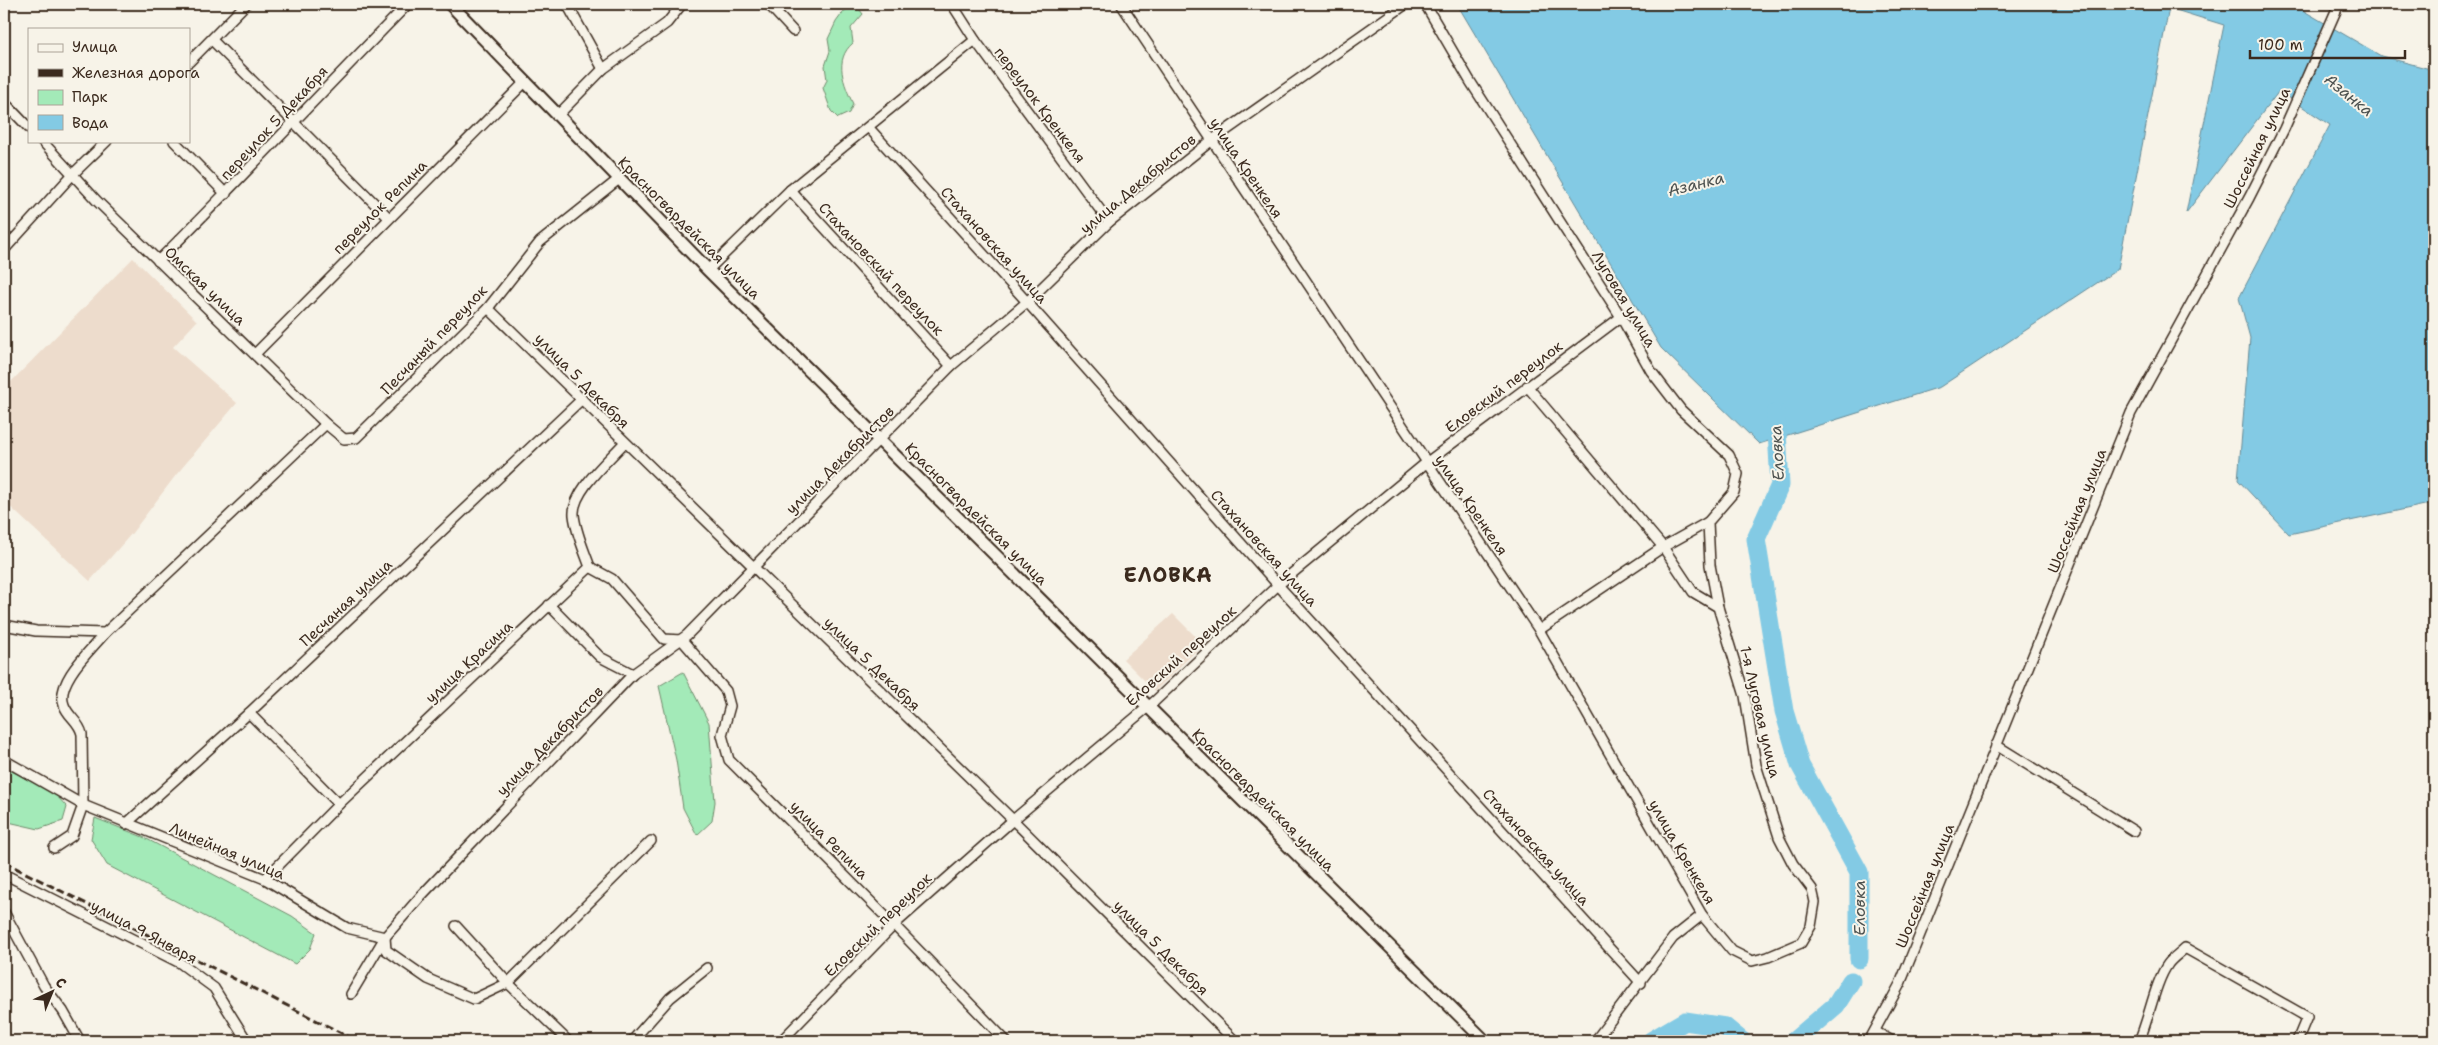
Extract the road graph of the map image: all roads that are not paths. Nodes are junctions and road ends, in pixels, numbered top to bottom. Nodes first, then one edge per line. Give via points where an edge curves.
1 (246, 4) edge
2 (408, 4) edge
3 (450, 4) edge
4 (566, 4) edge
5 (682, 4) edge
6 (768, 4) edge
7 (952, 4) edge
8 (1121, 4) edge
9 (1406, 4) edge
10 (1425, 4) edge
11 (2338, 5) edge
12 (793, 31) dead end
13 (212, 40) junction
14 (975, 40) junction
15 (190, 61) edge
16 (603, 69) junction
17 (526, 81) junction
18 (4, 102) edge
19 (558, 115) junction
20 (293, 121) junction
21 (28, 127) edge
22 (869, 128) junction
23 (1211, 141) junction
24 (43, 142) edge
25 (106, 142) edge
26 (175, 142) edge
27 (73, 174) junction
28 (619, 179) junction
29 (790, 190) junction
30 (226, 194) junction
31 (389, 218) junction
32 (1110, 222) junction
33 (4, 250) edge
34 (158, 260) junction
35 (708, 270) junction
36 (1027, 302) junction
37 (488, 308) junction
38 (1621, 317) junction
39 (256, 354) junction
40 (952, 366) junction
41 (1527, 386) junction
42 (582, 399) junction
43 (326, 424) junction
44 (356, 438) joint
45 (879, 439) junction
46 (624, 443) junction
47 (1426, 463) junction
48 (1708, 522) junction
49 (1663, 547) junction
50 (590, 567) junction
51 (754, 567) junction
52 (1278, 585) junction
53 (549, 605) junction
54 (1718, 607) junction
55 (4, 625) edge
56 (1539, 630) junction
57 (105, 633) junction
58 (682, 640) junction
59 (633, 674) junction
60 (1147, 706) junction
61 (249, 713) junction
62 (1996, 745) junction
63 (4, 760) edge
64 (339, 804) junction
65 (83, 805) junction
66 (1013, 820) junction
67 (126, 824) junction
68 (2134, 830) dead end
69 (651, 841) dead end
70 (54, 848) dead end
71 (4, 874) edge
72 (265, 879) junction
73 (4, 912) edge
74 (1702, 916) junction
75 (894, 925) junction
76 (456, 926) dead end
77 (1811, 926) joint
78 (385, 937) junction
79 (707, 968) dead end
80 (508, 983) junction
81 (1641, 983) junction
82 (351, 994) dead end
83 (1876, 1032) junction
84 (80, 1041) edge
85 (247, 1041) edge
86 (568, 1041) edge
87 (632, 1041) edge
88 (780, 1041) edge
89 (1006, 1041) edge
90 (1236, 1041) edge
91 (1485, 1041) edge
92 (1595, 1041) edge
93 (1869, 1041) edge
94 (1892, 1041) edge
95 (2139, 1041) edge
96 (2297, 1041) edge

1 - 13 street
2 - 20 street, переулок 5 Декабря
3 - 17 main road, Красногвардейская улица
4 - 16 street
5 - 16 street via 667,23
6 - 12 street
7 - 14 street, переулок Кренкеля
8 - 23 street, улица Кренкеля
9 - 23 street, улица Декабристов
10 - 38 street, Луговая улица via 1470,81
11 - 62 street, Шоссейная улица via 2284,129 2249,198 2131,413
13 - 15 street
13 - 20 street
14 - 22 street
14 - 32 street, переулок Кренкеля
16 - 19 street
17 - 19 main road, Красногвардейская улица
17 - 31 street, переулок Репина
18 - 21 street
19 - 28 main road, Красногвардейская улица
20 - 30 street, переулок 5 Декабря
20 - 31 street
22 - 29 street
22 - 36 street, Стахановская улица
23 - 32 street, улица Декабристов
23 - 47 street, улица Кренкеля
24 - 27 street, Омская улица
25 - 27 street
26 - 30 street
27 - 33 street
27 - 34 street, Омская улица via 97,202
28 - 35 main road, Красногвардейская улица
28 - 37 street, Песчаный переулок via 540,242
29 - 35 street
29 - 40 street, Стахановский переулок
30 - 34 street, переулок 5 Декабря
31 - 39 street, переулок Репина
32 - 36 street, улица Декабристов
34 - 39 street, Омская улица
35 - 45 main road, Красногвардейская улица
36 - 40 street, улица Декабристов
36 - 52 street, Стахановская улица
37 - 42 street, улица 5 Декабря
37 - 44 street, Песчаный переулок
38 - 41 street, Еловский переулок
38 - 48 street, Луговая улица via 1651,371 1682,410 1729,455 1738,474 1734,492
39 - 43 street, Омская улица
40 - 45 street, улица Декабристов
41 - 47 street, Еловский переулок
41 - 49 street
42 - 46 street, улица 5 Декабря
42 - 61 street, Песчаная улица
43 - 44 street, Омская улица via 344,439
43 - 57 street
45 - 51 street, улица Декабристов
45 - 60 main road, Красногвардейская улица
46 - 50 street via 580,491 574,513
46 - 51 street, улица 5 Декабря
47 - 52 street, Еловский переулок
47 - 56 street, улица Кренкеля
48 - 49 street
48 - 54 street via 1710,565
49 - 54 street via 1692,592
49 - 56 street
50 - 53 street, улица Красина
50 - 58 street via 612,579 664,639
51 - 58 street, улица Декабристов
51 - 66 street, улица 5 Декабря
52 - 60 street, Еловский переулок
52 - 81 street, Стахановская улица
53 - 59 street via 600,656
53 - 64 street, улица Красина
54 - 77 street, 1-я Луговая улица via 1745,696 1756,765 1779,837 1793,864 1812,889 1816,902
55 - 57 street via 36,631
56 - 74 street, улица Кренкеля
57 - 65 street via 64,683 60,697 66,712 79,723 82,734
58 - 59 street, улица Декабристов
58 - 75 street, улица Репина via 726,691 730,706 722,735 729,760
59 - 78 street, улица Декабристов
60 - 66 street, Еловский переулок
60 - 91 main road, Красногвардейская улица
61 - 64 street
61 - 67 street, Песчаная улица
62 - 68 street
62 - 83 street, Шоссейная улица via 1900,984
63 - 65 street, Линейная улица
64 - 72 street, улица Красина
65 - 67 street, Линейная улица
65 - 70 street via 72,836
66 - 75 street, Еловский переулок
66 - 90 street, улица 5 Декабря
67 - 72 street, Линейная улица
69 - 80 street
71 - 85 street, улица 9 Января via 180,963 214,988
72 - 78 street, Линейная улица via 347,928
73 - 84 street via 44,986
74 - 77 street, улица Кренкеля via 1732,951 1752,961 1801,943
74 - 81 street via 1673,938
75 - 88 street, Еловский переулок
75 - 89 street, улица Репина
76 - 80 street
78 - 80 street via 386,950 428,979 474,998
78 - 82 street, улица Декабристов
79 - 87 street via 670,998
80 - 86 street
81 - 92 street
83 - 93 street, Шоссейная улица
83 - 94 street
95 - 96 street via 2149,1019 2158,984 2168,964 2185,948 2307,1017

